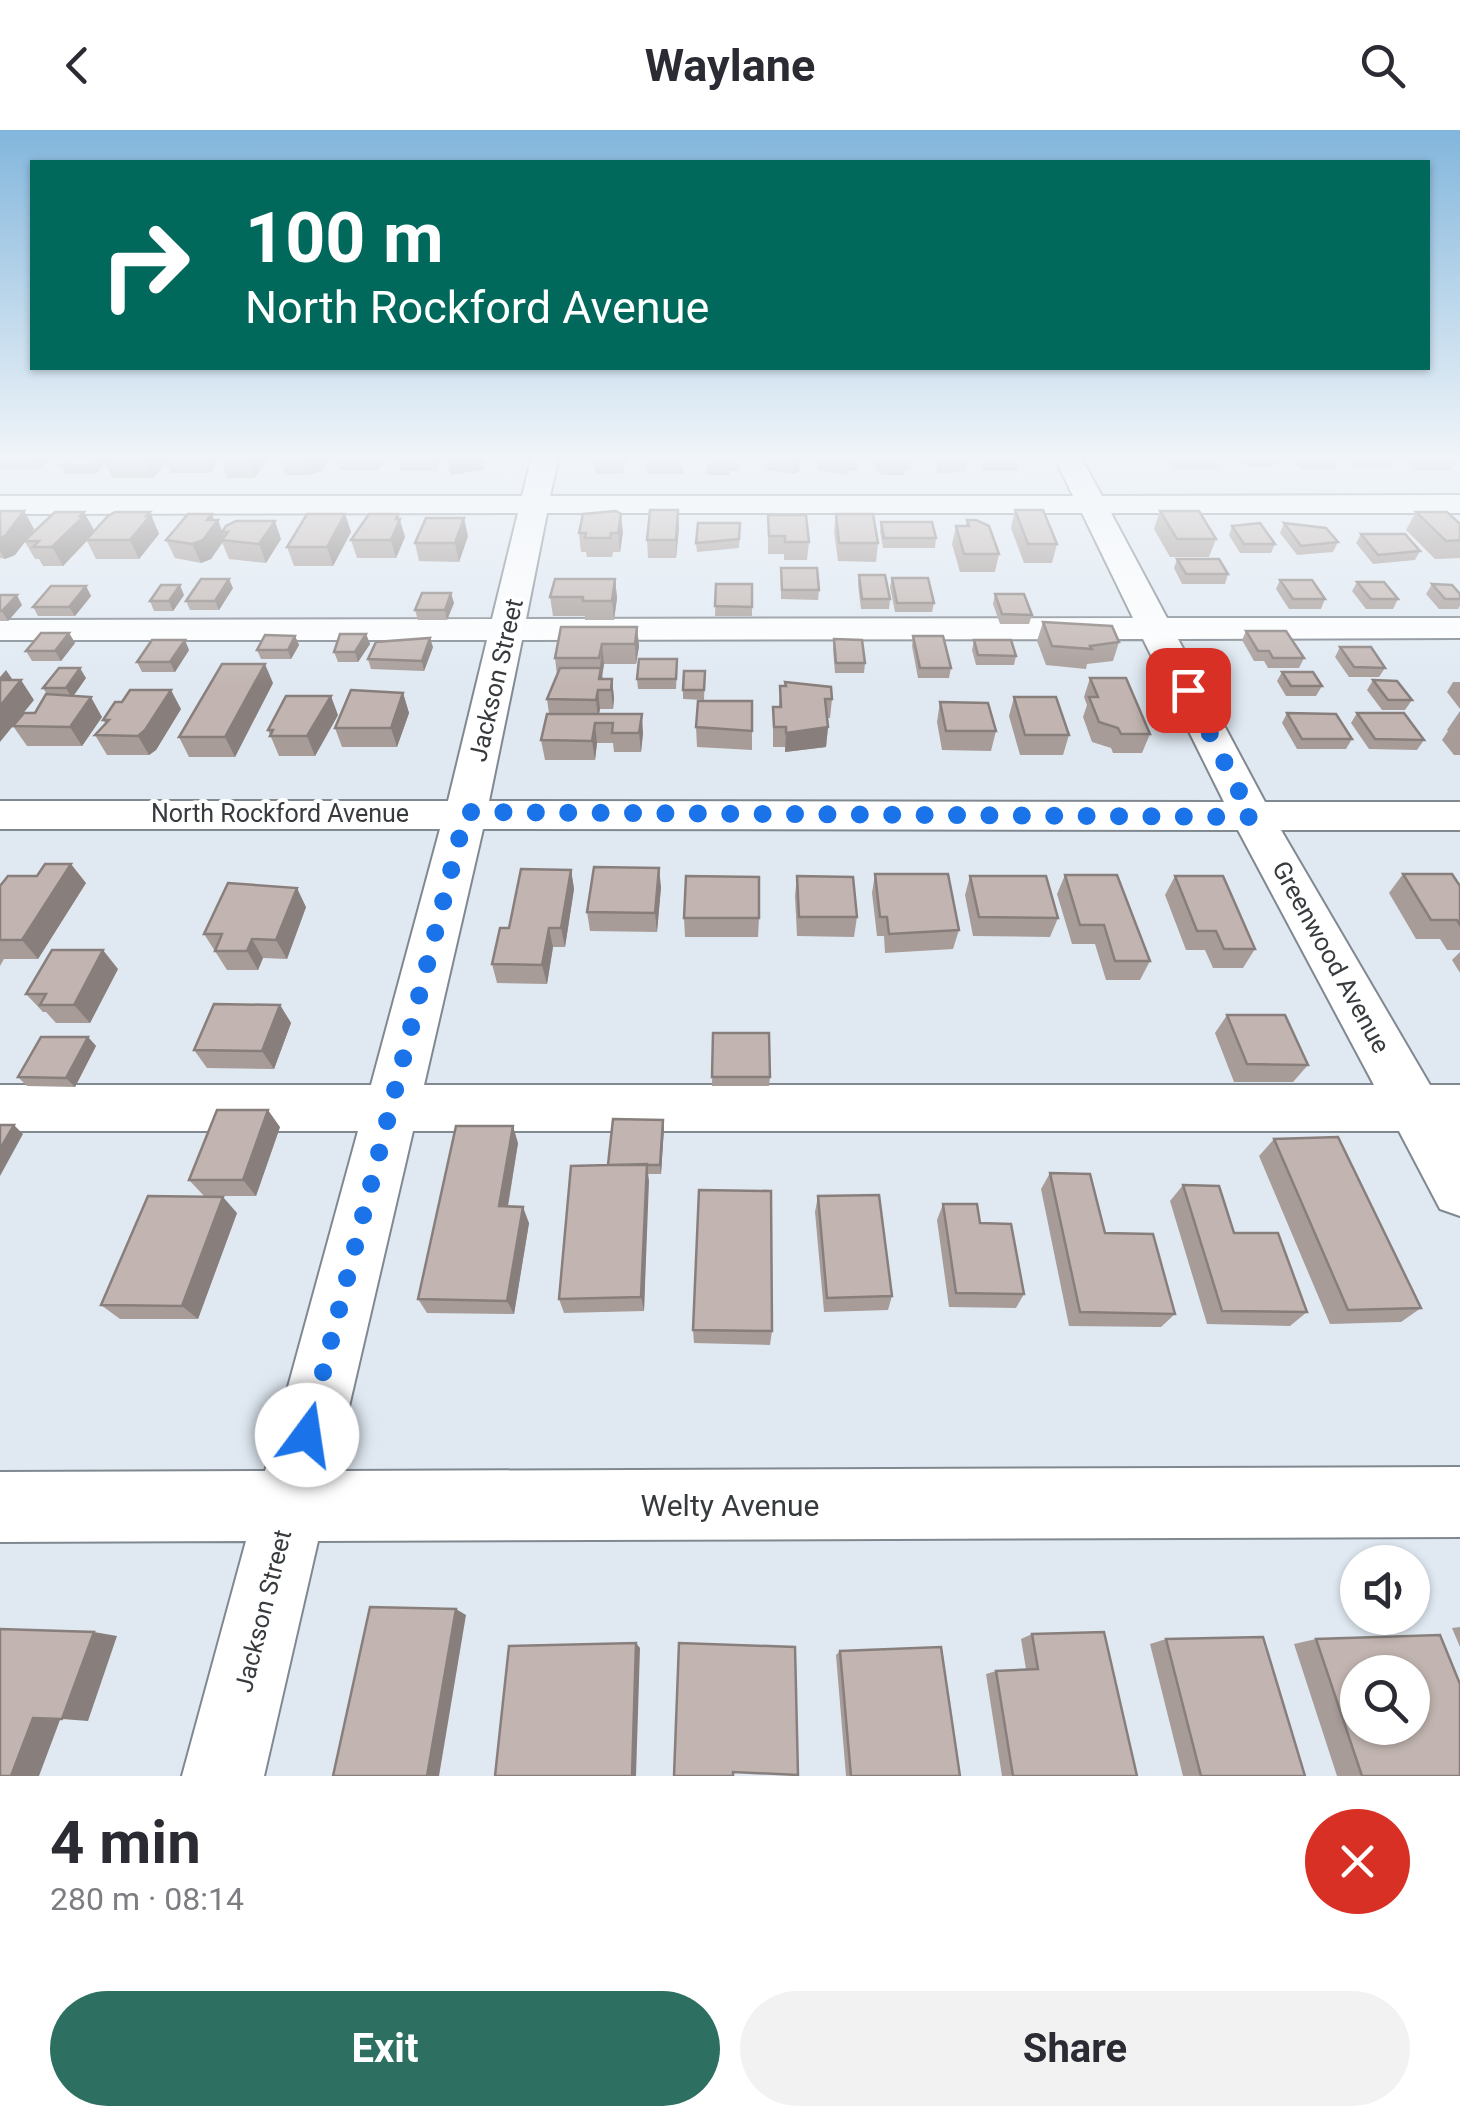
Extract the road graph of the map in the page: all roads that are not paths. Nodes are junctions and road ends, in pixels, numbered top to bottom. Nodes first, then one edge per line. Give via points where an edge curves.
1 (528, 533) edge
2 (1108, 533) edge
3 (1156, 627) junction
4 (1460, 628) edge
5 (0, 630) edge
6 (508, 630) junction
7 (466, 812) junction
8 (0, 814) edge
9 (1460, 816) edge
10 (1252, 817) junction
11 (0, 1108) edge
12 (391, 1108) junction
13 (1437, 1108) edge
14 (1460, 1190) edge
15 (1460, 1502) edge
16 (0, 1507) edge
17 (288, 1508) junction
18 (223, 1776) edge

1 - 6 street, Jackson Street
2 - 3 street, Greenwood Avenue
3 - 4 street
3 - 6 street
3 - 10 street, Greenwood Avenue
5 - 6 street
6 - 7 street, Jackson Street
7 - 8 street, North Rockford Avenue
7 - 10 street, North Rockford Avenue
7 - 12 street, Jackson Street
9 - 10 street, North Rockford Avenue
10 - 13 street, Greenwood Avenue
11 - 12 street
12 - 13 street
12 - 17 street, Jackson Street
13 - 14 street, Greenwood Avenue
15 - 17 street, Welty Avenue
16 - 17 street, Welty Avenue
17 - 18 street, Jackson Street

